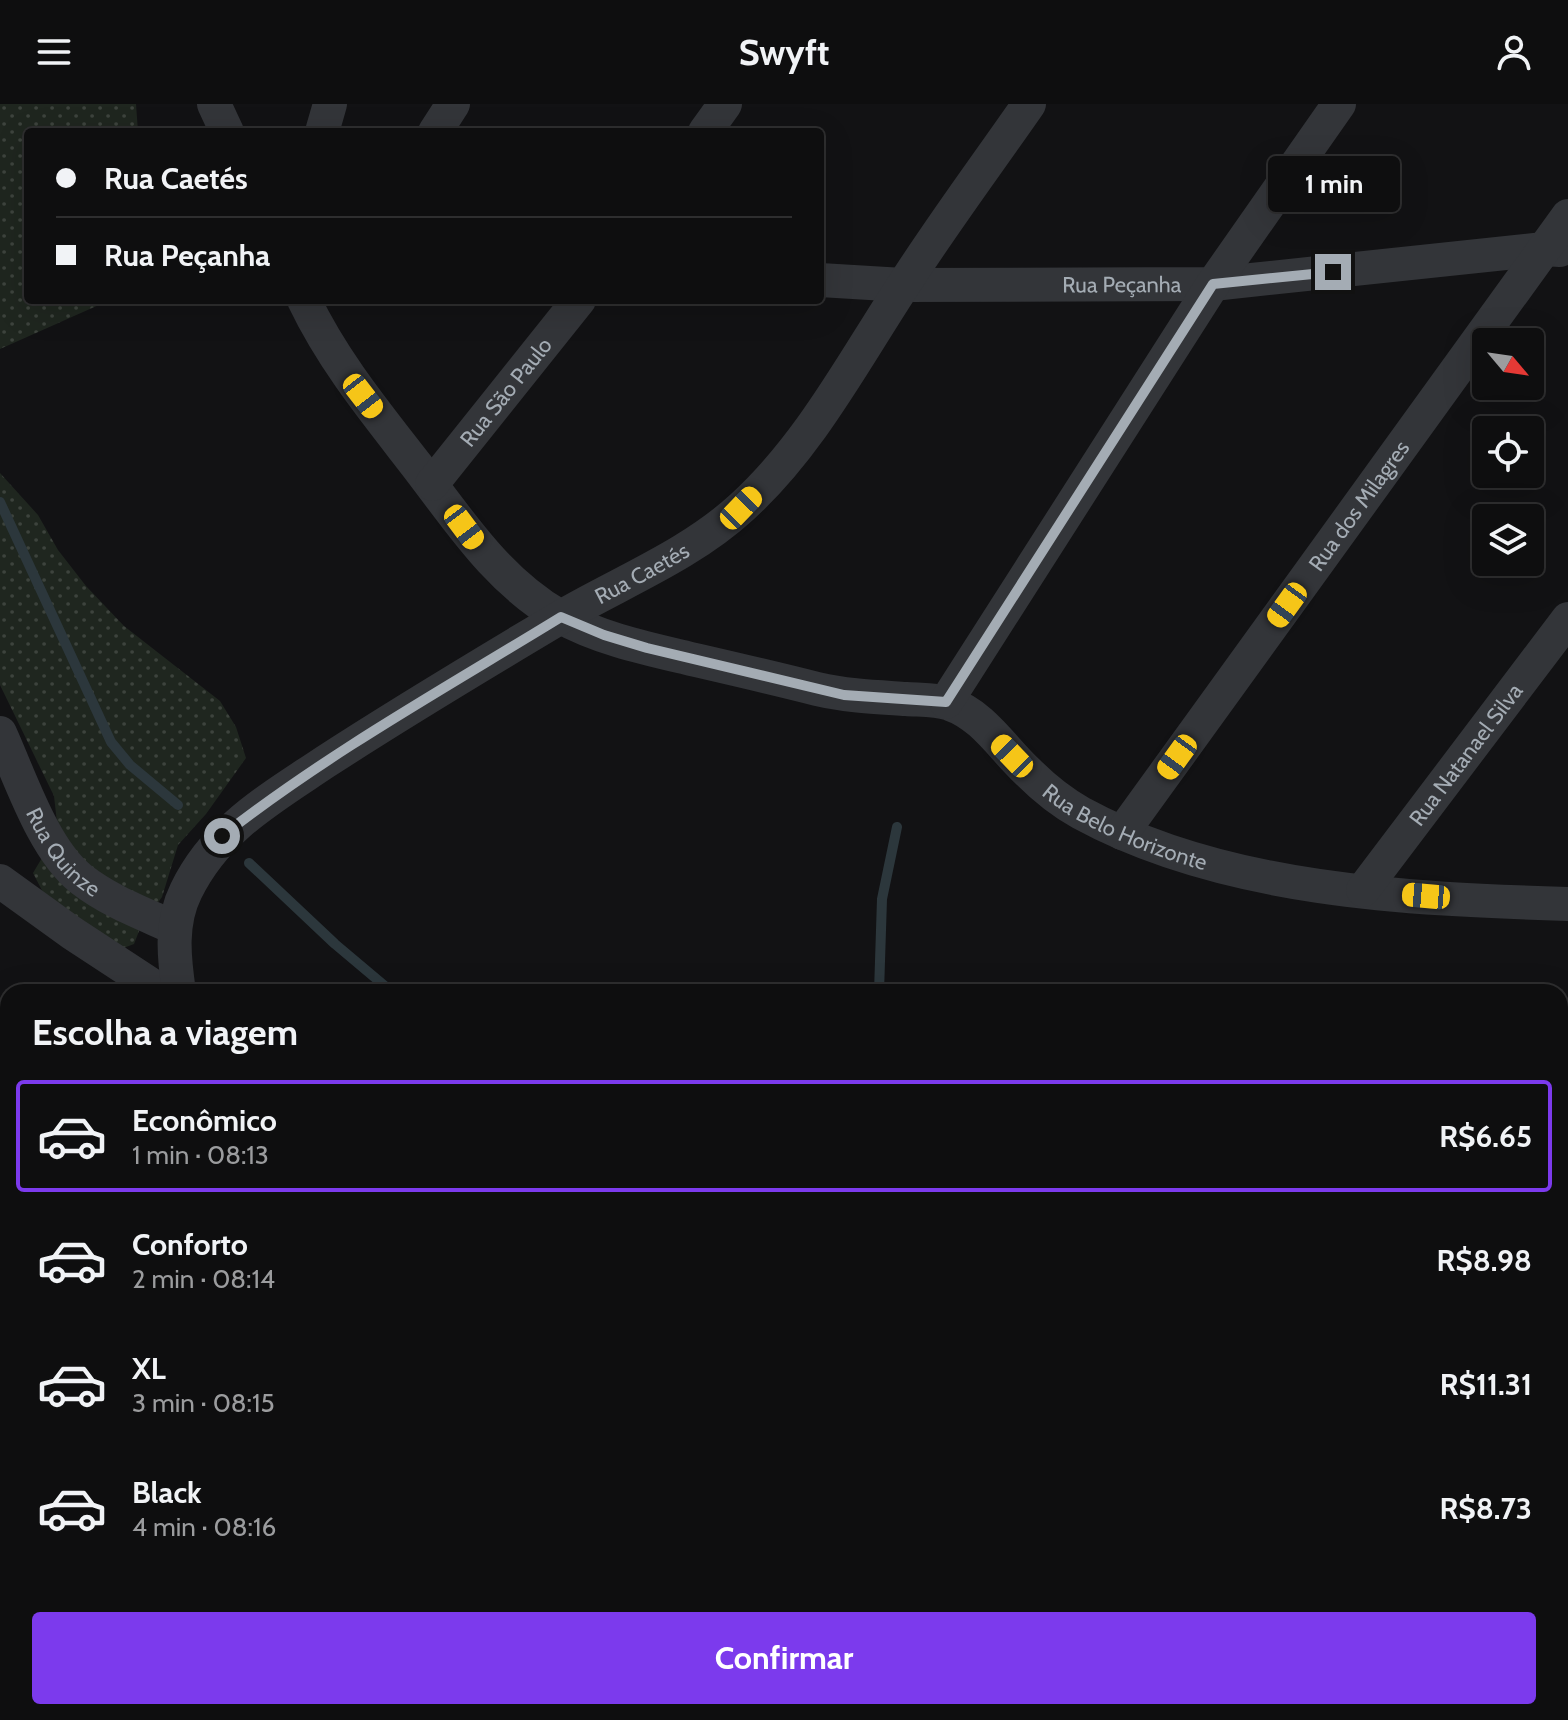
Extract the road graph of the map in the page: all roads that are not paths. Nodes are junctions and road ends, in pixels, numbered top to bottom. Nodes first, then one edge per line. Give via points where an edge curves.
1 (214, 104) edge
2 (330, 104) edge
3 (453, 104) edge
4 (725, 104) edge
5 (1029, 104) edge
6 (1339, 104) edge
7 (225, 128) edge
8 (323, 128) edge
9 (438, 128) edge
10 (708, 128) edge
11 (1568, 216) edge
12 (1556, 250) edge
13 (824, 280) edge
14 (1213, 284) junction
15 (903, 285) junction
16 (306, 304) edge
17 (576, 304) edge
18 (432, 484) junction
19 (561, 617) junction
20 (1568, 619) edge
21 (946, 702) junction
22 (0, 733) edge
23 (1122, 833) junction
24 (0, 881) edge
25 (1363, 890) junction
26 (1568, 904) edge
27 (175, 928) junction
28 (150, 984) edge
29 (178, 984) edge

1 - 7 street
2 - 8 street
3 - 9 street
4 - 10 street
5 - 15 street, Rua Caetés
6 - 14 street
11 - 12 street, Rua dos Milagres
12 - 14 street, Rua Peçanha
12 - 23 street, Rua dos Milagres
13 - 15 street, Rua Peçanha
14 - 15 street, Rua Peçanha
14 - 21 street
15 - 19 street, Rua Caetés via 813,425 741,508 694,544
16 - 18 street, Rua Belo Horizonte via 346,374
17 - 18 street, Rua São Paulo
18 - 19 street, Rua Belo Horizonte via 517,588
19 - 21 street, Rua Belo Horizonte via 647,648 844,695
19 - 27 street, Rua Caetés via 342,752 222,836 185,893
20 - 25 street, Rua Natanael Silva
21 - 23 street, Rua Belo Horizonte via 967,711 1029,774 1077,811
22 - 27 street, Rua Quinze via 51,846 78,877 107,897
23 - 25 street, Rua Belo Horizonte via 1194,859
24 - 28 street
25 - 26 street, Rua Belo Horizonte
27 - 29 street, Rua Caetés

